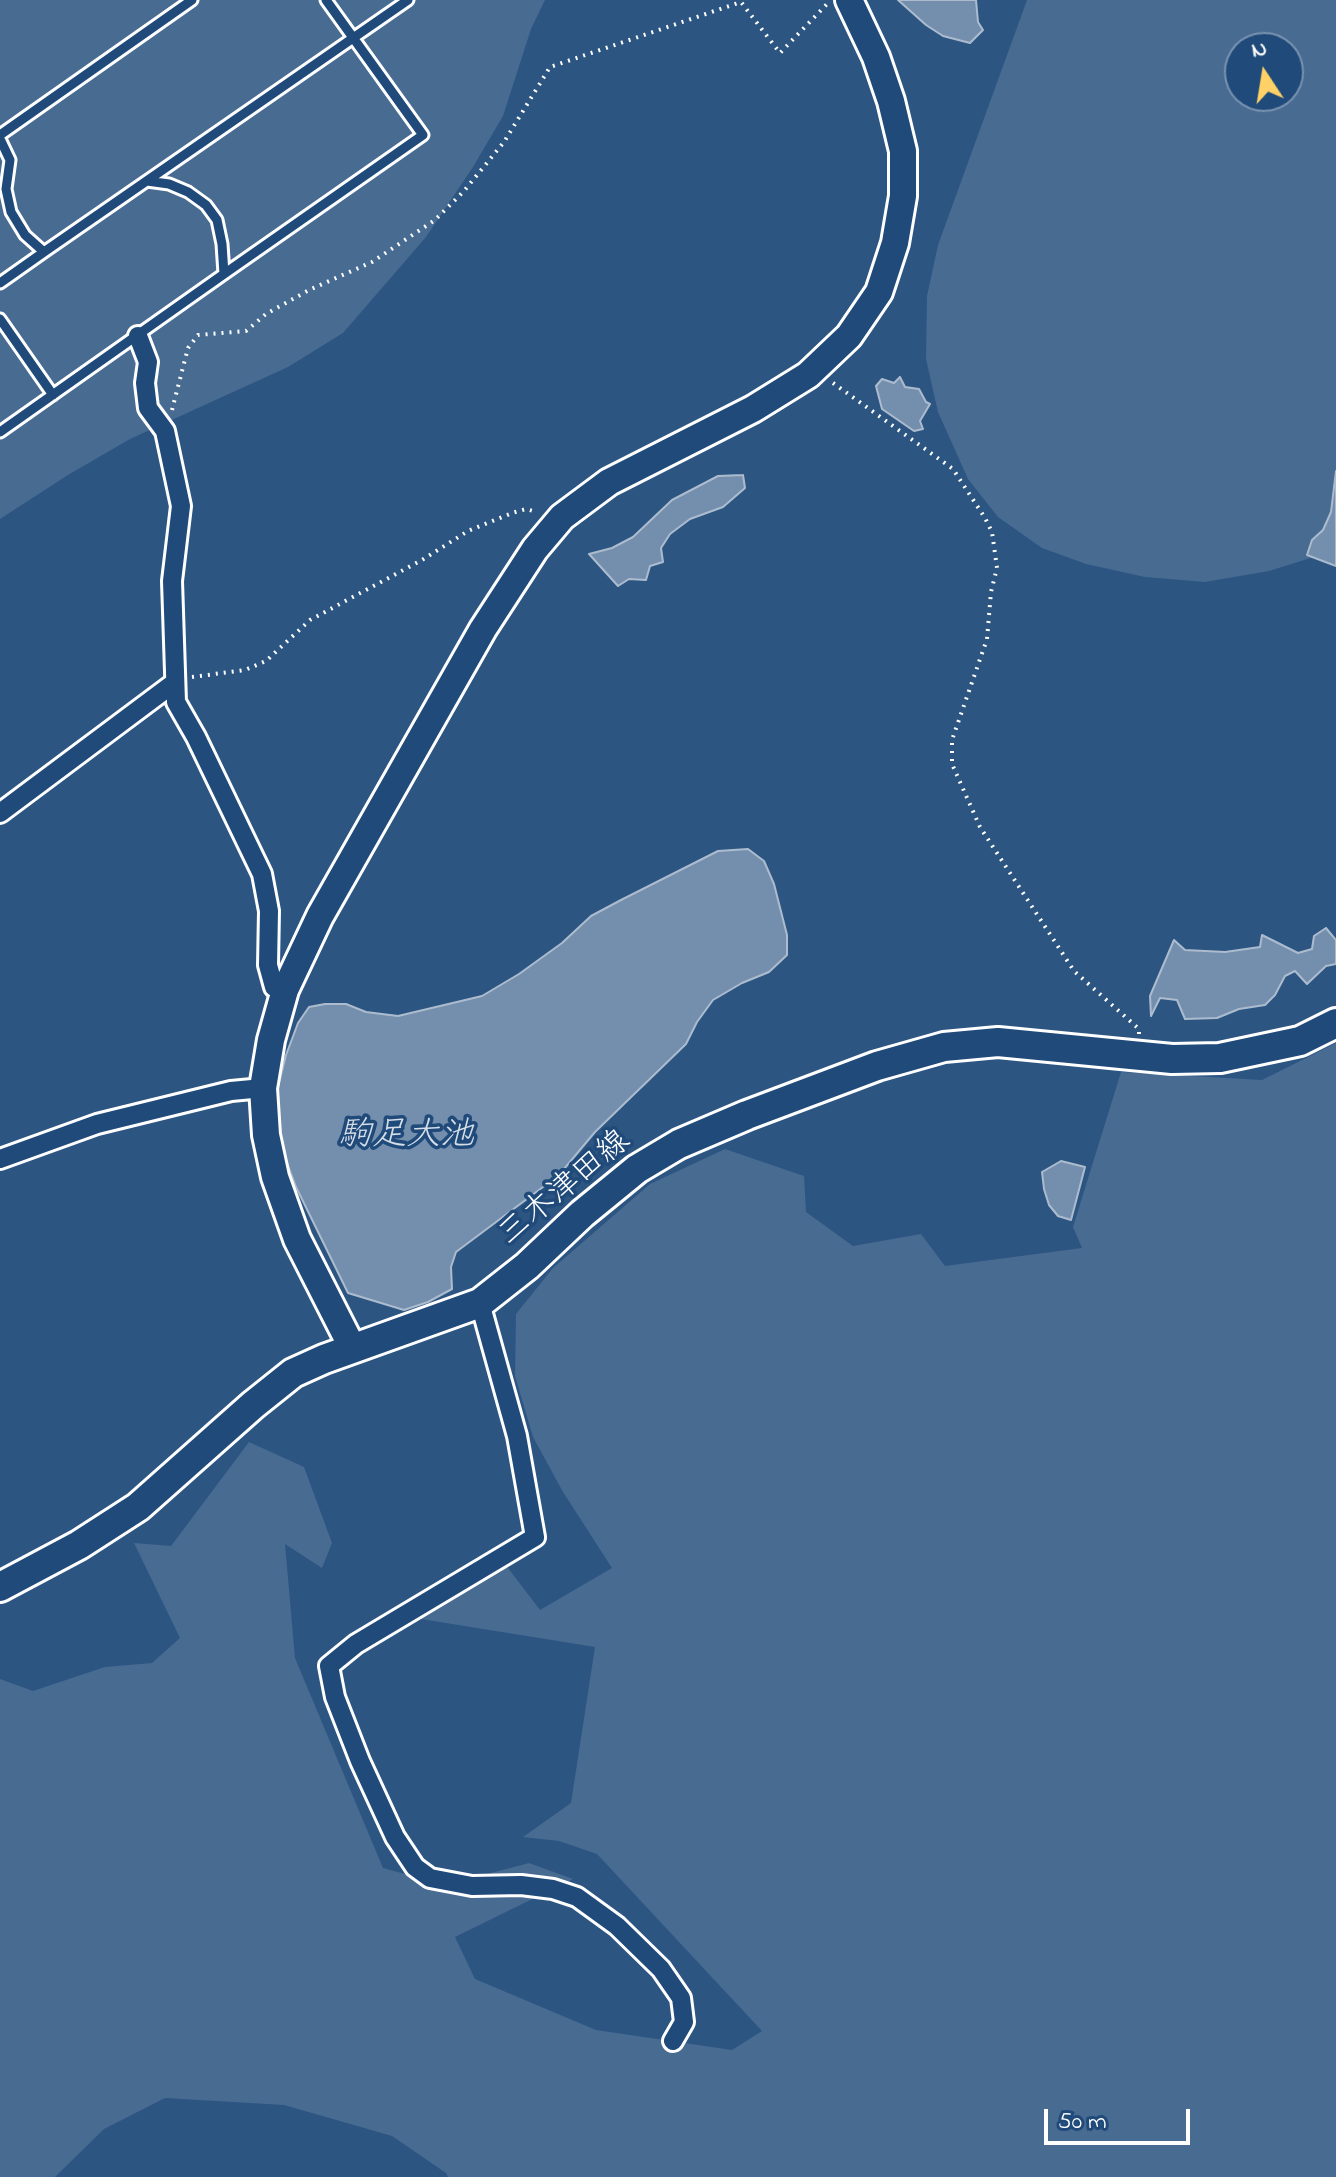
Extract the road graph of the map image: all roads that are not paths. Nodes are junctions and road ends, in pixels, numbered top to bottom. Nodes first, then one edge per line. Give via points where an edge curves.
1 (192, 0) edge
2 (326, 0) edge
3 (408, 0) edge
4 (849, 0) edge
5 (353, 39) junction
6 (0, 137) edge
7 (146, 181) junction
8 (44, 252) junction
9 (224, 274) junction
10 (0, 283) edge
11 (0, 319) edge
12 (138, 336) junction
13 (53, 395) junction
14 (0, 432) edge
15 (174, 683) junction
16 (0, 813) edge
17 (285, 990) junction
18 (1336, 1023) edge
19 (263, 1088) junction
20 (0, 1159) edge
21 (480, 1303) junction
22 (353, 1349) junction
23 (0, 1587) edge
24 (673, 2041) dead end

1 - 6 lane
2 - 5 lane
3 - 5 lane
4 - 17 street via 876,57 903,151 903,196 879,292 849,336 808,375 609,482 562,517 483,629 320,916
5 - 7 lane
5 - 9 lane via 423,135
6 - 8 lane via 10,160 6,189 11,212
7 - 8 lane
7 - 9 lane via 169,184 206,205 217,220
8 - 10 lane
9 - 12 lane
11 - 13 lane
12 - 13 lane
12 - 15 street via 148,362 148,408 165,431 181,506 172,581
13 - 14 lane
15 - 16 street
15 - 17 street via 176,702 262,874 269,911 268,965 274,987
17 - 19 street
18 - 21 main road, 三木津田線 via 1300,1041 1220,1058 998,1042 944,1047 826,1084 679,1144 637,1169
19 - 20 street via 97,1124
19 - 22 street via 275,1177 297,1239
21 - 22 main road, 三木津田線
21 - 24 street via 517,1436 535,1537 356,1644 329,1666 335,1697 395,1837 415,1867 430,1878 472,1886 521,1885 577,1897 617,1926 661,1969 681,1998 684,2022
22 - 23 main road, 三木津田線 via 293,1373 138,1507

